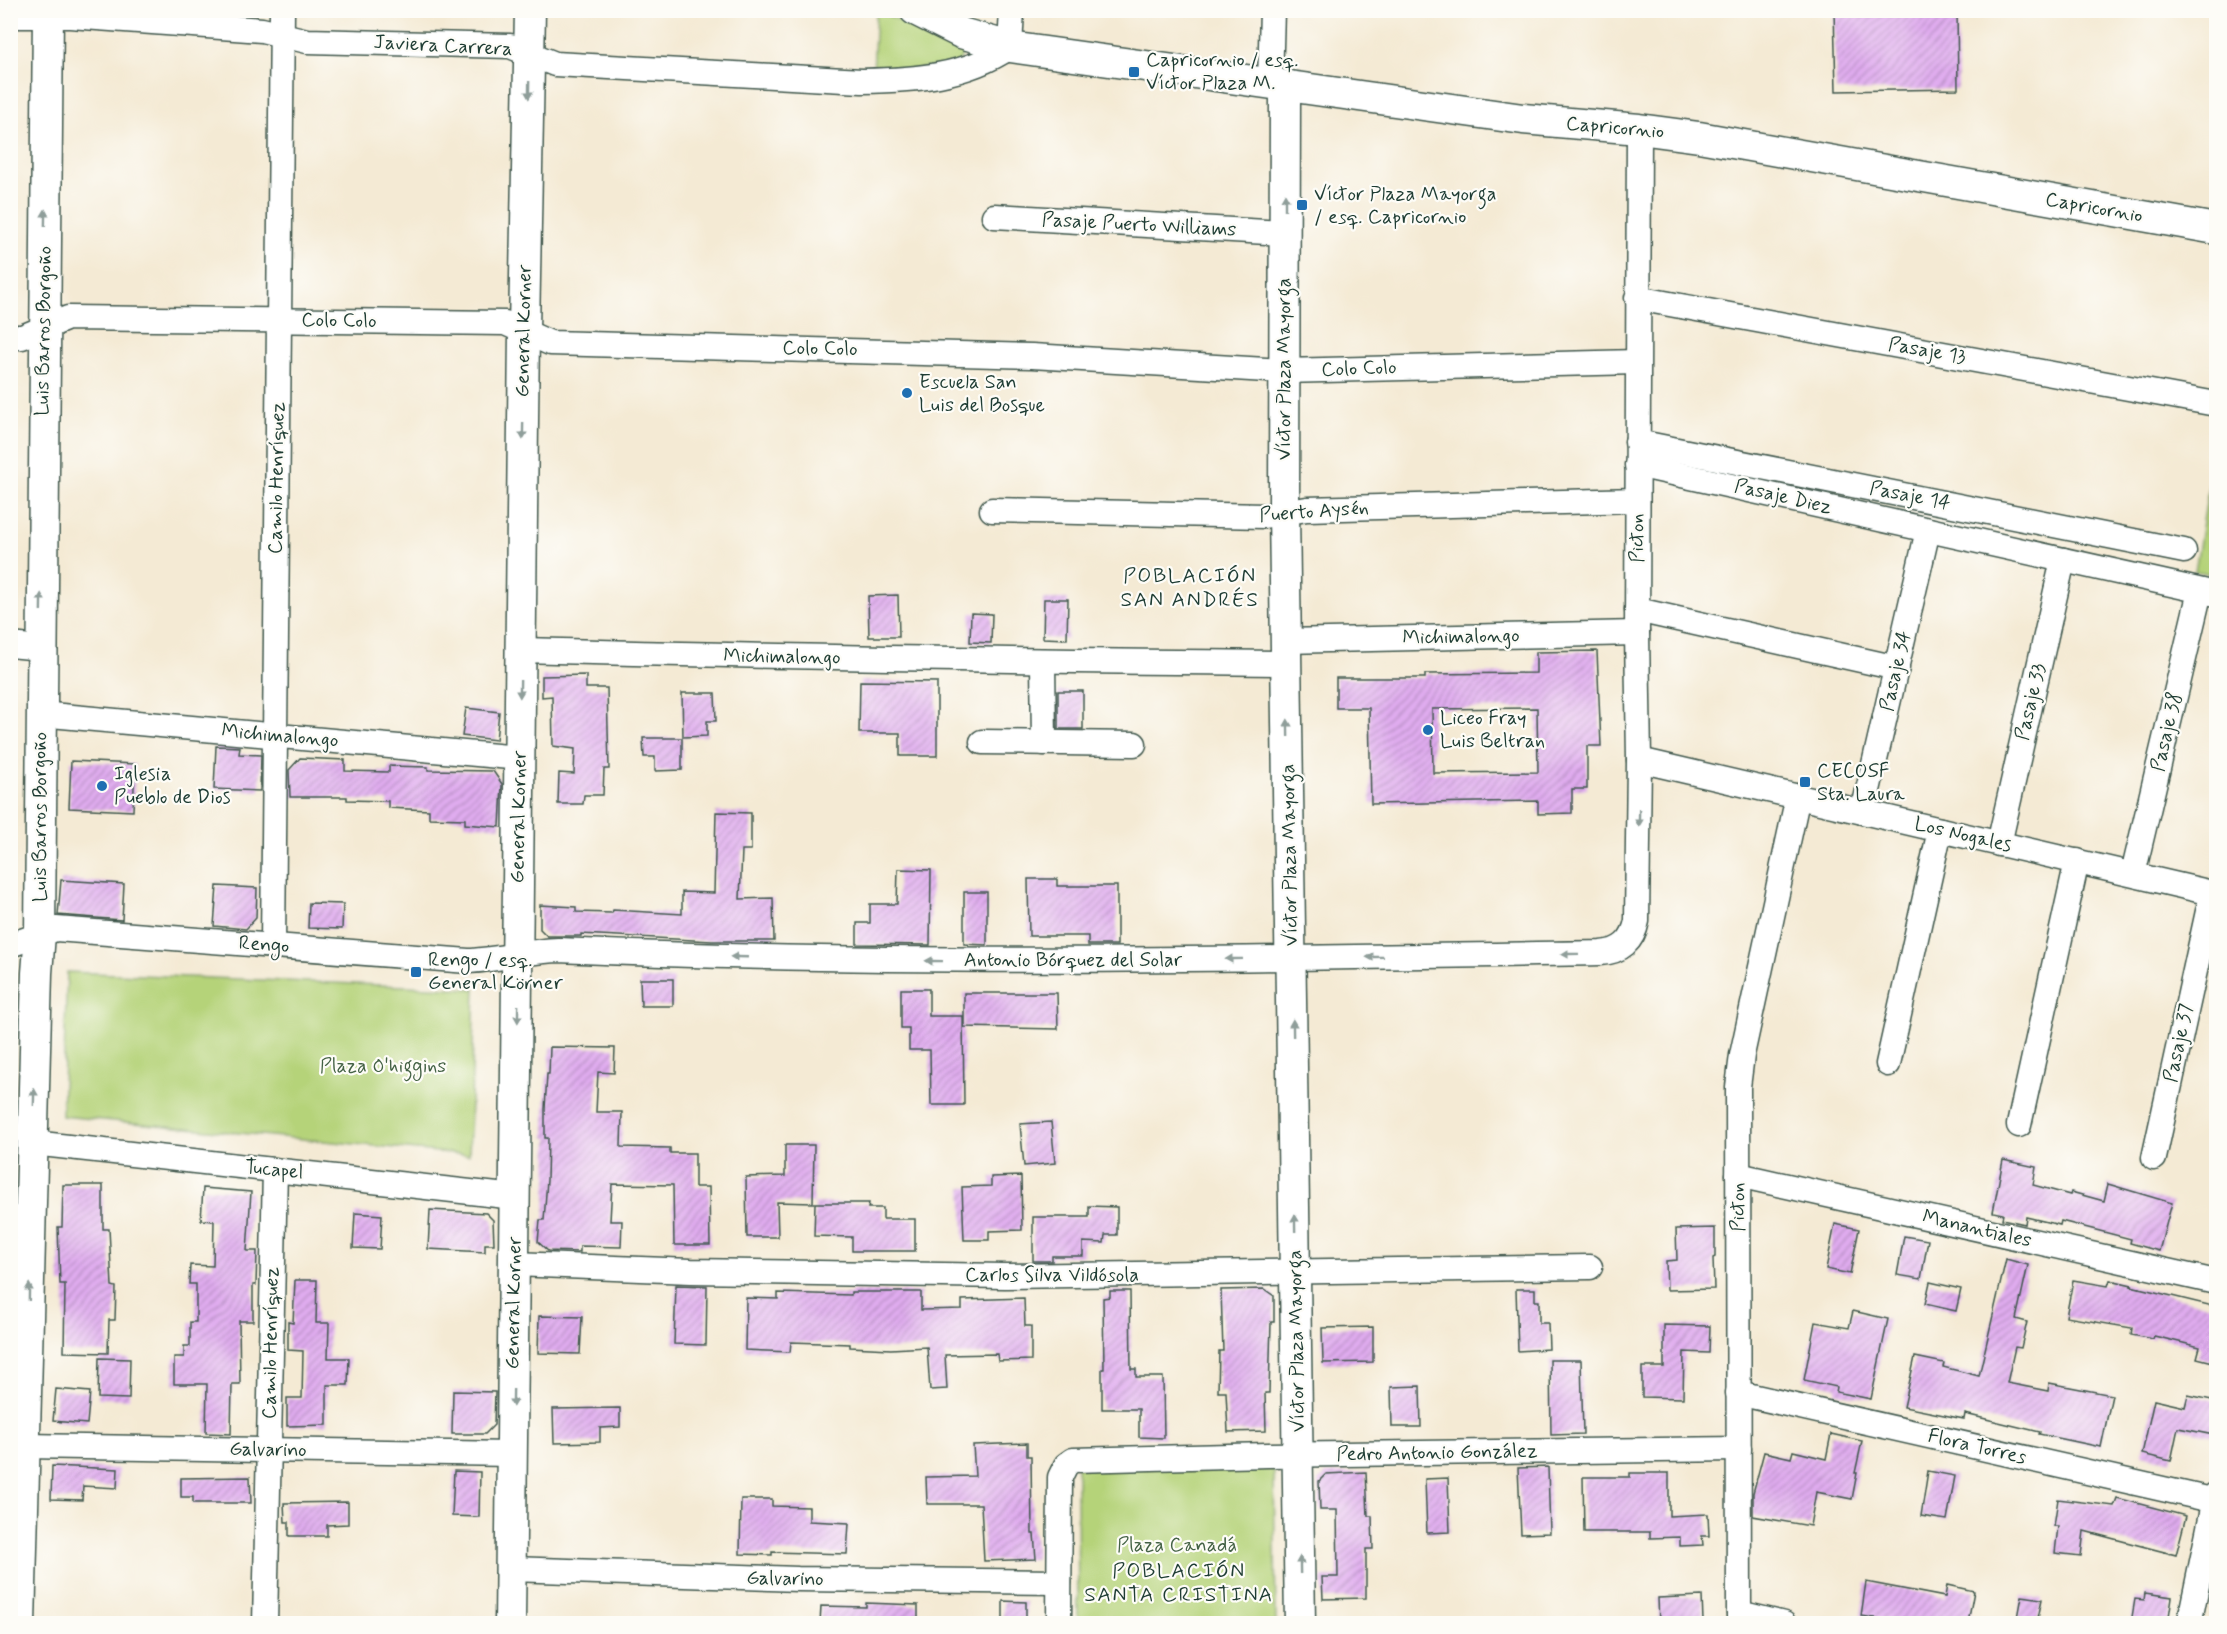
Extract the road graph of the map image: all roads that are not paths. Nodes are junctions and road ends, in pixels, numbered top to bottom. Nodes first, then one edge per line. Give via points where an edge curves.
1 (282, 10) edge
2 (530, 10) edge
3 (915, 10) edge
4 (1012, 10) edge
5 (1272, 10) edge
6 (48, 14) edge
7 (10, 16) edge
8 (282, 34) junction
9 (1010, 46) junction
10 (530, 53) junction
11 (1278, 86) junction
12 (1638, 129) junction
13 (994, 216) dead end
14 (2217, 229) edge
15 (1285, 233) junction
16 (1637, 298) junction
17 (279, 320) junction
18 (44, 328) junction
19 (524, 330) junction
20 (10, 336) edge
21 (1637, 362) junction
22 (1284, 371) junction
23 (2217, 404) edge
24 (1637, 453) junction
25 (1637, 500) junction
26 (992, 510) dead end
27 (1284, 512) junction
28 (1928, 530) junction
29 (2184, 551) dead end
30 (2063, 560) junction
31 (2208, 592) edge
32 (1637, 622) junction
33 (10, 645) edge
34 (41, 648) junction
35 (521, 650) junction
36 (1286, 652) junction
37 (1043, 662) junction
38 (1897, 668) junction
39 (40, 714) junction
40 (275, 736) junction
41 (982, 742) dead end
42 (1044, 743) junction
43 (1134, 744) dead end
44 (519, 758) junction
45 (1640, 760) junction
46 (1798, 796) junction
47 (1863, 812) junction
48 (1940, 830) junction
49 (1999, 844) junction
50 (2077, 861) junction
51 (2133, 874) junction
52 (2214, 893) edge
53 (39, 934) junction
54 (1626, 944) joint
55 (10, 945) edge
56 (273, 946) junction
57 (519, 955) junction
58 (1292, 958) junction
59 (1888, 1064) dead end
60 (2019, 1125) dead end
61 (33, 1143) junction
62 (2154, 1158) dead end
63 (274, 1170) junction
64 (1738, 1175) junction
65 (515, 1197) junction
66 (20, 1260) edge
67 (514, 1264) junction
68 (1590, 1267) dead end
69 (1296, 1272) junction
70 (2217, 1282) edge
71 (1738, 1393) junction
72 (25, 1446) junction
73 (1738, 1449) junction
74 (268, 1450) junction
75 (512, 1454) junction
76 (1298, 1455) junction
77 (2216, 1499) edge
78 (16, 1566) edge
79 (511, 1569) junction
80 (1059, 1582) junction
81 (1739, 1618) edge
82 (21, 1623) edge
83 (265, 1623) edge
84 (510, 1623) edge
85 (1059, 1623) edge
86 (1300, 1623) edge
87 (1784, 1623) edge
88 (2188, 1623) edge

1 - 8 street, Camilo Henríquez
2 - 10 street, General Korner
3 - 9 street, Capricornio via 961,33
4 - 9 street
5 - 11 street
6 - 7 street, Javiera Carrera
6 - 8 street, Javiera Carrera
18 -> 6 street, Luis Barros Borgoño
8 - 10 street, Javiera Carrera via 307,40 510,46
8 - 17 street, Camilo Henríquez
9 - 10 street, Javiera Carrera via 994,58 947,75 870,81 555,64
9 - 11 street, Capricornio
10 -> 19 street, General Korner
11 - 12 street, Capricornio via 1523,119
15 -> 11 street, Víctor Plaza Mayorga
12 - 14 street, Capricornio
12 - 16 street, Picton
13 - 15 street, Pasaje Puerto Williams
15 - 22 street, Víctor Plaza Mayorga
16 - 21 street, Picton
16 - 23 street, Pasaje 13
17 - 18 street, Colo Colo via 68,318
17 - 19 street, Colo Colo via 505,323
17 - 40 street, Camilo Henríquez
18 - 20 street, Colo Colo via 22,337
34 -> 18 street, Luis Barros Borgoño
19 - 22 street, Colo Colo via 550,343 1032,356
19 -> 35 street, General Korner
21 - 22 street, Colo Colo
21 - 24 street, Picton
22 - 27 street, Víctor Plaza Mayorga
24 - 25 street, Picton
24 - 28 street, Pasaje Diez
24 - 29 street, Pasaje 14
25 - 27 street, Puerto Aysén
25 - 32 street, Picton
26 - 27 street, Puerto Aysén via 1264,516
27 - 36 street, Víctor Plaza Mayorga
28 - 30 street, Pasaje 14
28 - 38 street, Pasaje 34
30 - 31 street, Pasaje 14
30 - 49 street, Pasaje 33
31 - 51 street, Pasaje 38
32 - 36 street, Michimalongo
32 - 38 street, Michimalongo
32 - 45 street, Picton
33 - 34 street
34 - 39 street, Luis Barros Borgoño
35 - 37 street, Michimalongo
35 -> 44 street, General Korner
36 - 37 street, Michimalongo
58 -> 36 street, Víctor Plaza Mayorga
37 - 42 street
38 - 47 street, Pasaje 34
39 - 40 street, Michimalongo
39 - 53 street, Luis Barros Borgoño
40 - 44 street, Michimalongo
40 - 56 street, Camilo Henríquez
41 - 42 street
42 - 43 street
44 - 57 street, General Korner
45 - 46 street, Los Nogales
45 -> 54 street, Picton via 1637,921
46 - 47 street, Los Nogales
46 - 64 street, Picton via 1739,1071
47 - 48 street, Los Nogales
48 - 49 street, Los Nogales
48 - 59 street
49 - 50 street, Los Nogales
50 - 51 street, Los Nogales
50 - 60 street
51 - 52 street, Los Nogales
52 - 62 street, Pasaje 37
53 - 55 street, Rengo
53 - 56 street, Rengo via 56,929
61 -> 53 street, Luis Barros Borgoño
54 -> 58 street, Antonio Bórquez del Solar via 1610,953
56 - 57 street, Rengo via 468,961
58 -> 57 street, Antonio Bórquez del Solar via 952,961 558,950
57 -> 65 street, General Korner
69 -> 58 street, Víctor Plaza Mayorga
61 - 63 street, Tucapel
61 - 66 street, Luis Barros Borgoño
63 - 65 street, Tucapel
63 - 74 street, Camilo Henríquez
64 - 70 street, Manantiales
64 - 71 street, Picton
65 - 67 street, General Korner
72 -> 66 street, Luis Barros Borgoño
67 - 69 street, Carlos Silva Vildósola via 880,1276
67 -> 75 street, General Korner
68 - 69 street, Carlos Silva Vildósola
69 - 76 street, Víctor Plaza Mayorga
71 - 73 street, Picton
71 - 77 street, Flora Torres
72 - 74 street, Galvarino
72 - 78 street, Luis Barros Borgoño
73 - 76 street, Pedro Antonio González
73 - 81 street, Picton
74 - 75 street, Galvarino
74 - 83 street, Camilo Henríquez
75 - 79 street, General Korner
76 - 80 street, Pedro Antonio González via 1080,1459 1066,1465 1060,1477
86 -> 76 street, Víctor Plaza Mayorga
77 - 88 street
78 - 82 street, Luis Barros Borgoño
79 - 80 street, Galvarino via 798,1580
79 - 84 street, General Korner
80 - 85 street
81 - 87 street

